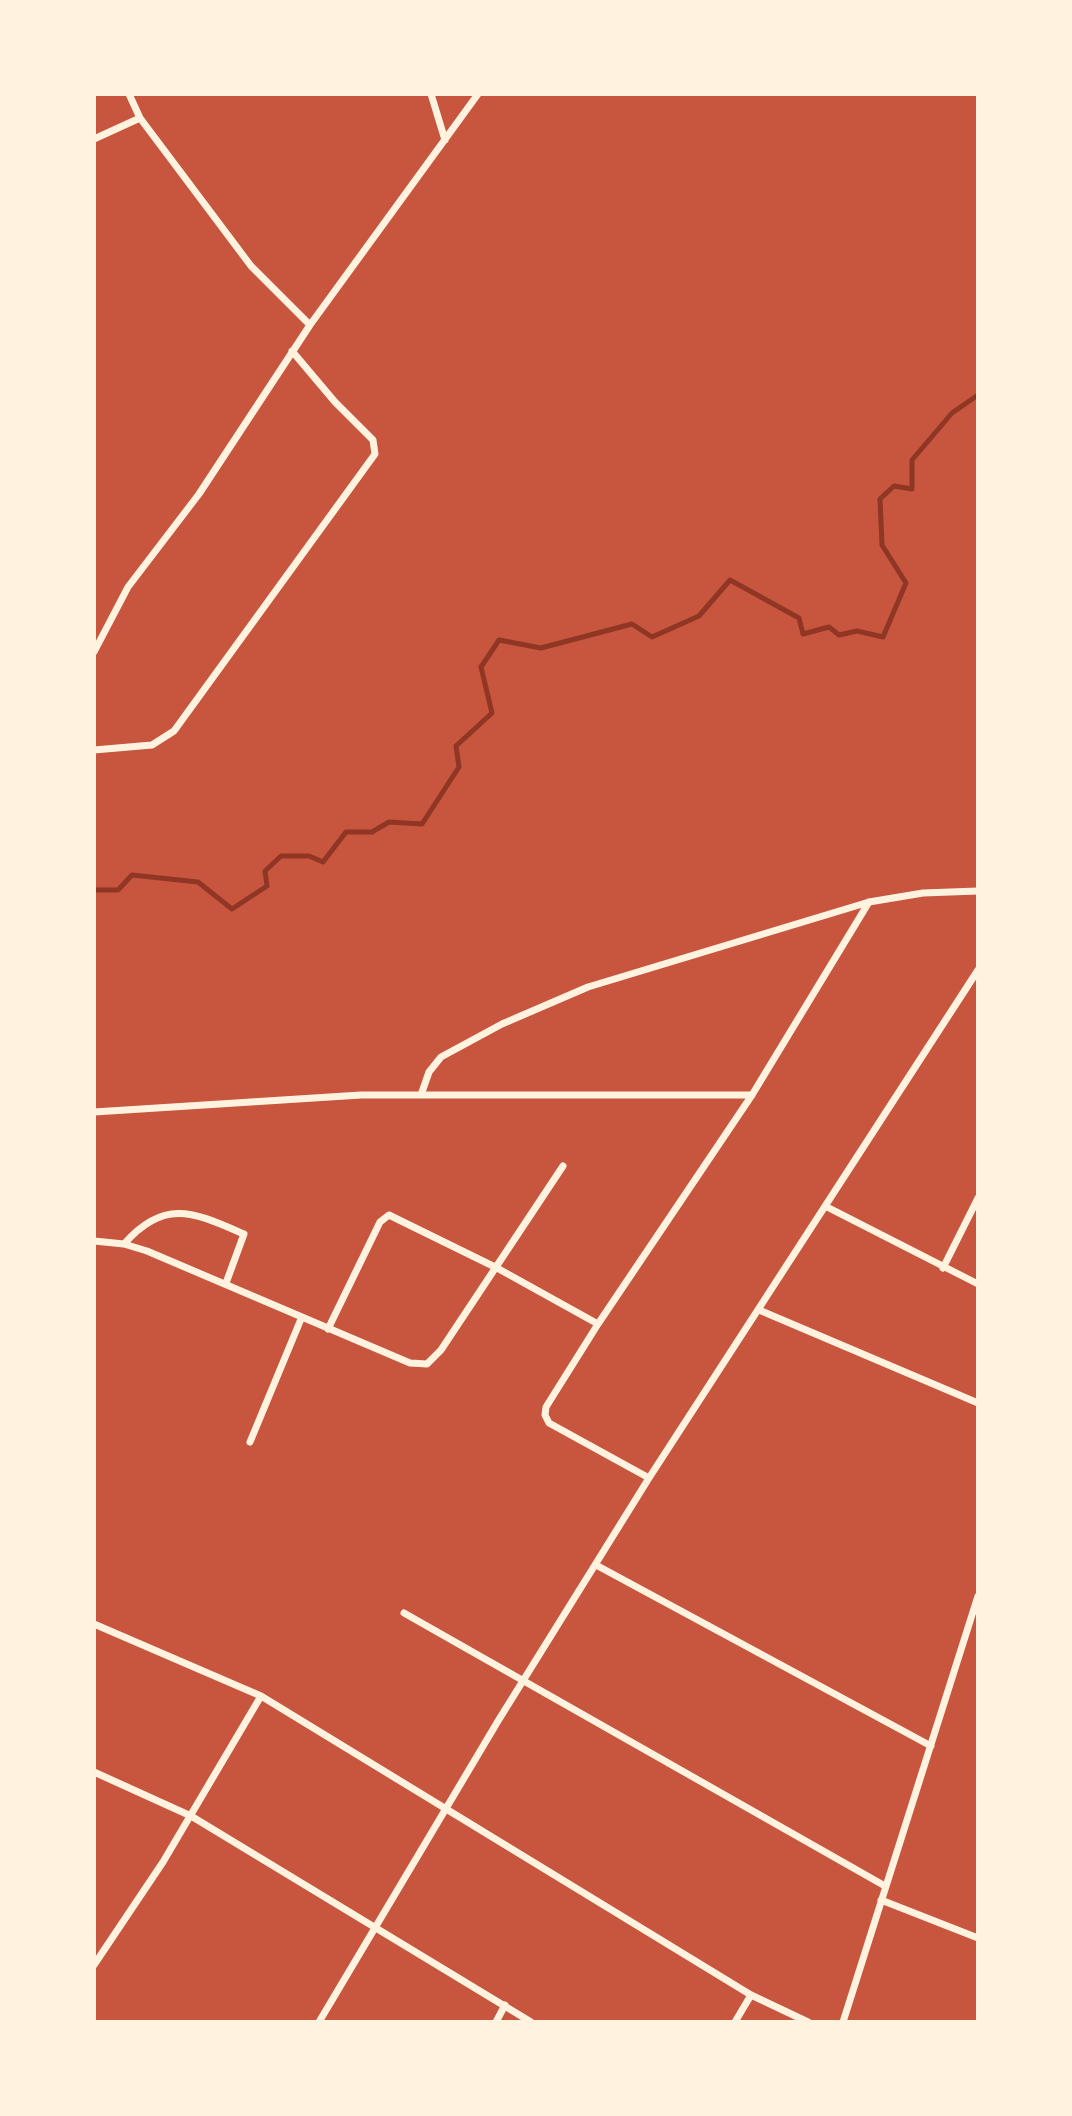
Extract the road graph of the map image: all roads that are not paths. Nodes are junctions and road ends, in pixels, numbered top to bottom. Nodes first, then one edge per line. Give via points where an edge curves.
1 (129, 94) edge
2 (431, 94) edge
3 (478, 94) edge
4 (140, 118) junction
5 (94, 139) edge
6 (445, 140) junction
7 (310, 325) junction
8 (292, 351) junction
9 (94, 652) edge
10 (94, 750) edge
11 (978, 891) edge
12 (869, 902) junction
13 (978, 970) edge
14 (421, 1095) junction
15 (752, 1095) junction
16 (94, 1112) edge
17 (563, 1166) dead end
18 (978, 1198) edge
19 (827, 1207) junction
20 (94, 1241) edge
21 (124, 1244) junction
22 (497, 1268) junction
23 (943, 1268) junction
24 (226, 1283) junction
25 (978, 1284) edge
26 (759, 1310) junction
27 (301, 1318) junction
28 (598, 1324) junction
29 (328, 1329) junction
30 (978, 1403) edge
31 (250, 1443) dead end
32 (649, 1478) junction
33 (596, 1565) junction
34 (978, 1596) edge
35 (404, 1613) dead end
36 (94, 1624) edge
37 (523, 1682) junction
38 (261, 1696) junction
39 (931, 1746) junction
40 (94, 1772) edge
41 (446, 1810) junction
42 (191, 1816) junction
43 (885, 1886) junction
44 (881, 1900) junction
45 (375, 1930) junction
46 (978, 1938) edge
47 (94, 1965) edge
48 (751, 1995) junction
49 (505, 2005) junction
50 (319, 2021) edge
51 (496, 2021) edge
52 (531, 2021) edge
53 (735, 2021) edge
54 (808, 2021) edge
55 (843, 2021) edge

1 - 4 street
2 - 6 street
3 - 6 street
4 - 5 street
4 - 7 street via 251,266
6 - 7 street
7 - 8 street
8 - 9 street via 224,459 128,587
8 - 10 street via 373,440 375,454 174,732 152,745
11 - 12 street via 923,893
12 - 14 street via 548,1003 441,1057
12 - 15 street
13 - 19 street
14 - 15 street
14 - 16 street
15 - 28 street
17 - 22 street
18 - 23 street
19 - 23 street
19 - 26 street
20 - 21 street
21 - 24 street
21 - 24 street via 157,1217 173,1212 201,1216 244,1234
22 - 28 street
22 - 29 street via 427,1364 410,1363
22 - 29 street via 386,1216
23 - 25 street
24 - 27 street
26 - 30 street
26 - 32 street
27 - 29 street
27 - 31 street
28 - 32 street via 545,1415 549,1423
32 - 33 street
33 - 37 street
33 - 39 street
34 - 39 street
35 - 37 street
36 - 38 street
37 - 41 street
37 - 43 street
38 - 41 street
38 - 42 street
39 - 43 street
40 - 42 street
41 - 45 street
41 - 48 street
42 - 45 street
42 - 47 street
43 - 44 street
44 - 46 street
44 - 55 street
45 - 49 street
45 - 50 street
48 - 53 street
48 - 54 street
49 - 51 street
49 - 52 street

